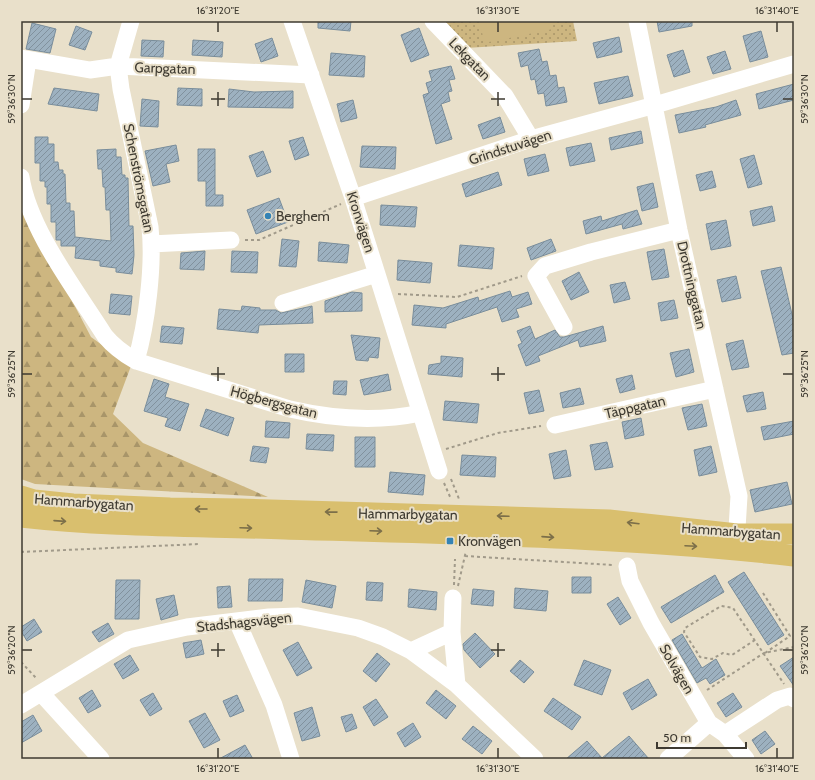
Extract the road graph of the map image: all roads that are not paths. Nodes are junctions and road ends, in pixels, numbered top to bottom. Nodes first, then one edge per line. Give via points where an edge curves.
1 (132, 21) edge
2 (292, 21) edge
3 (433, 21) edge
4 (637, 21) edge
5 (25, 59) edge
6 (794, 64) edge
7 (118, 66) junction
8 (311, 75) junction
9 (21, 105) edge
10 (655, 105) junction
11 (531, 139) junction
12 (21, 177) edge
13 (353, 198) junction
14 (679, 230) junction
15 (232, 240) road end
16 (152, 244) junction
17 (377, 274) junction
18 (283, 303) dead end
19 (564, 327) dead end
20 (136, 361) junction
21 (715, 389) junction
22 (421, 412) junction
23 (555, 425) road end
24 (439, 471) road end
25 (21, 496) edge
26 (21, 517) edge
27 (794, 534) edge
28 (736, 542) junction
29 (794, 556) edge
30 (627, 566) road end
31 (454, 598) road end
32 (237, 621) junction
33 (452, 632) junction
34 (411, 651) junction
35 (457, 684) junction
36 (41, 693) junction
37 (792, 697) edge
38 (21, 705) edge
39 (709, 723) junction
40 (725, 734) junction
41 (101, 759) edge
42 (291, 759) edge
43 (535, 759) edge
44 (668, 759) edge
45 (746, 759) edge

1 - 7 street, Schenströmsgatan
2 - 8 street, Kronvägen
3 - 11 street, Lekgatan via 505,96
4 - 10 street, Drottninggatan
5 - 7 street, Garpgatan via 90,70
5 - 9 street
6 - 10 street, Grindstuvägen
7 - 8 street, Garpgatan
7 - 16 street, Schenströmsgatan
8 - 13 street, Kronvägen
10 - 11 street, Grindstuvägen
10 - 14 street, Drottninggatan
11 - 13 street, Grindstuvägen
12 - 20 street, Högbergsgatan via 33,217 61,267 112,346
13 - 17 street, Kronvägen
14 - 19 street via 545,266 536,276
14 - 21 street, Drottninggatan
15 - 16 street
16 - 20 street, Schenströmsgatan via 145,324
17 - 18 street
17 - 22 street, Kronvägen
20 - 22 street, Högbergsgatan via 316,415 370,418 405,416
21 - 23 street, Täppgatan
21 - 28 street, Drottninggatan via 739,496
22 - 24 street, Kronvägen
28 -> 25 main road, Hammarbygatan via 609,520 170,508 73,504
26 -> 28 main road, Hammarbygatan via 119,524
27 - 28 main road, Hammarbygatan
28 - 29 main road, Hammarbygatan
30 - 39 street, Solvägen via 630,581 651,623
31 - 33 street
32 - 34 street, Stadshagsvägen via 298,616 334,622 377,634
32 - 36 street, Stadshagsvägen via 187,627 128,640
32 - 42 street via 274,705
33 - 34 street
33 - 35 street
34 - 35 street, Stadshagsvägen
35 - 43 street, Stadshagsvägen
36 - 38 street, Stadshagsvägen
36 - 41 street
37 - 40 street via 777,700
39 - 40 street, Solvägen
39 - 44 street
40 - 45 street, Solvägen

